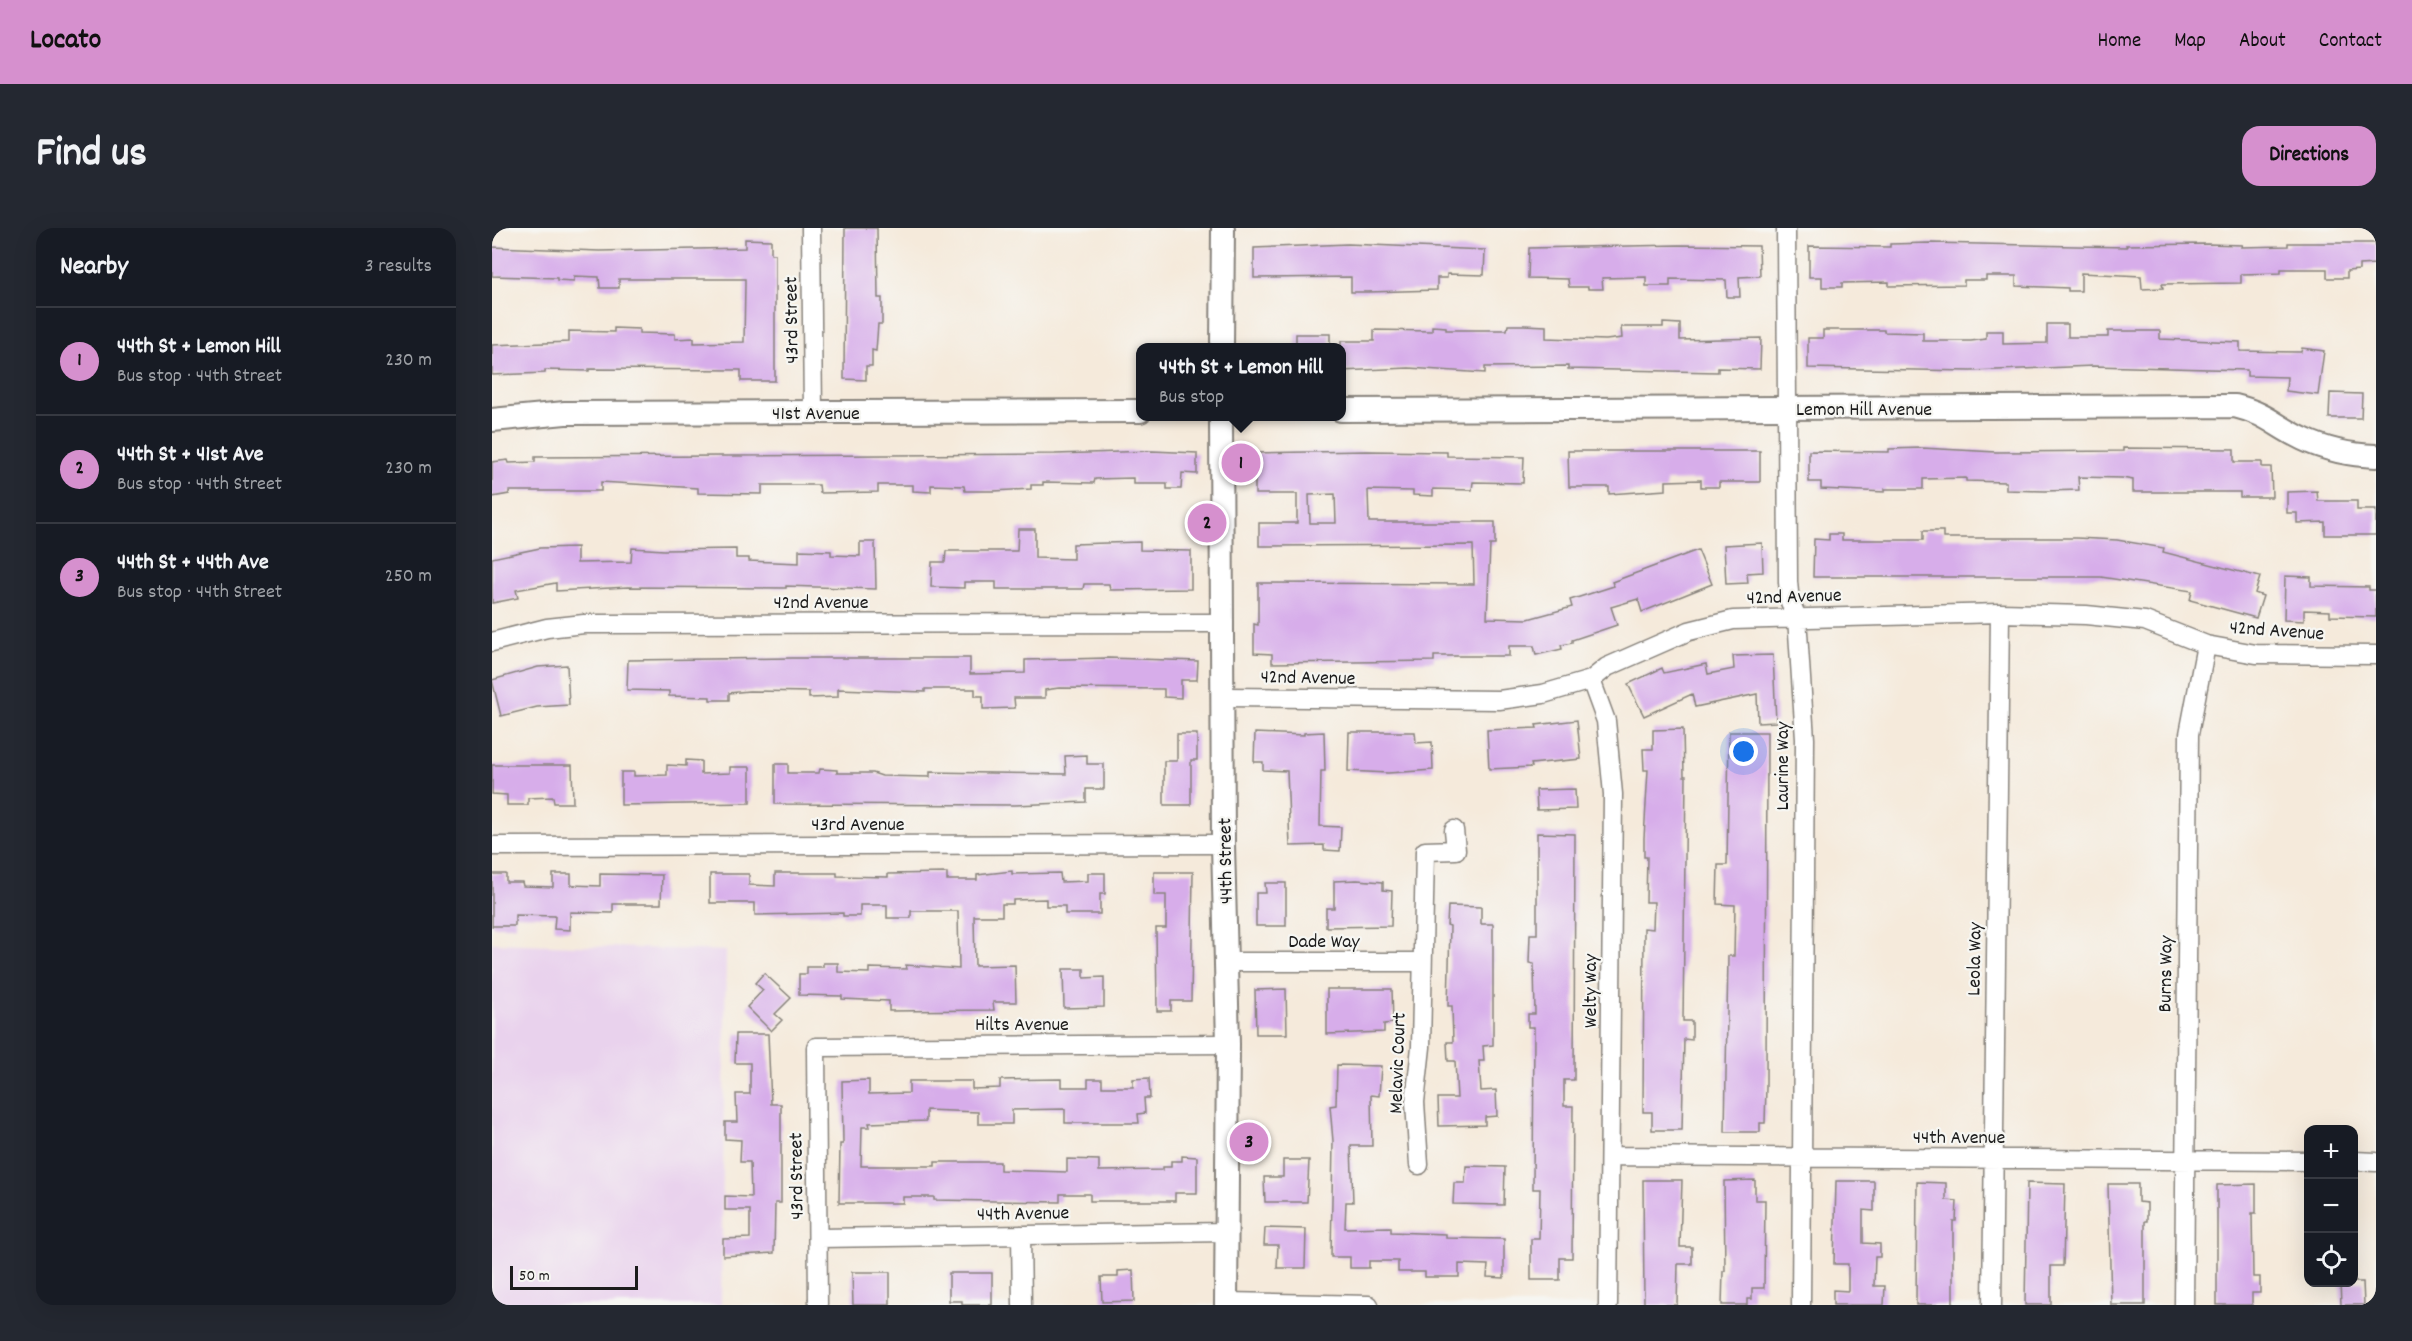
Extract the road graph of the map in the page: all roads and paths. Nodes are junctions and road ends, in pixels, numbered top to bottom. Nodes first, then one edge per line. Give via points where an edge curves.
1 (811, 228) edge
2 (1223, 228) edge
3 (1786, 228) edge
4 (1222, 343) edge
5 (1787, 408) junction
6 (1346, 410) edge
7 (1136, 411) edge
8 (813, 412) junction
9 (492, 420) edge
10 (1221, 421) edge
11 (2376, 456) edge
12 (2000, 613) junction
13 (1797, 616) junction
14 (1224, 623) junction
15 (492, 642) edge
16 (2206, 645) junction
17 (2376, 655) edge
18 (1592, 680) junction
19 (1224, 697) junction
20 (1454, 830) dead end
21 (1223, 844) junction
22 (492, 846) edge
23 (1227, 962) junction
24 (1421, 962) junction
25 (1228, 1044) junction
26 (816, 1047) joint
27 (1610, 1156) junction
28 (1802, 1157) junction
29 (1993, 1159) junction
30 (2185, 1160) junction
31 (2304, 1161) edge
32 (2358, 1161) edge
33 (2376, 1162) edge
34 (1419, 1165) dead end
35 (1228, 1232) junction
36 (1021, 1235) junction
37 (819, 1238) junction
38 (1226, 1304) edge
39 (818, 1305) edge
40 (1022, 1305) edge
41 (1369, 1305) edge
42 (1608, 1305) edge
43 (1801, 1305) edge
44 (1992, 1305) edge
45 (2184, 1305) edge

1 - 8 street, 43rd Street
2 - 4 street
3 - 5 street, Laurine Way
5 - 6 street, Lemon Hill Avenue
5 - 11 street, Lemon Hill Avenue via 2235,406 2256,411 2300,438 2328,449
5 - 13 street, Laurine Way via 1788,582 1790,602
7 - 8 street, 41st Avenue
8 - 9 street, 41st Avenue via 565,413
10 - 14 street, 44th Street
12 - 13 street, 42nd Avenue
12 - 16 street, 42nd Avenue via 2128,617
12 - 29 street, Leola Way
13 - 18 street, 42nd Avenue via 1733,620 1689,631 1607,667
13 - 28 street, Laurine Way via 1805,739
14 - 15 street, 42nd Avenue via 584,624 547,628
14 - 19 street, 44th Street
16 - 17 street, 42nd Avenue via 2289,656
16 - 30 street, Burns Way via 2189,734
18 - 19 street, 42nd Avenue via 1543,694 1499,700
18 - 27 street, Welty Way via 1606,721 1613,794
19 - 21 street, 44th Street
20 - 24 street, Melavic Court via 1456,850 1425,851
21 - 22 street, 43rd Avenue
21 - 23 street, 44th Street
23 - 24 street, Dade Way
23 - 25 street, 44th Street
24 - 34 street, Melavic Court via 1421,1047 1415,1102
25 - 26 street, Hilts Avenue
25 - 35 street, 44th Street
26 - 37 street, 43rd Street
27 - 28 street, 44th Avenue
27 - 42 street, Welty Way
28 - 29 street, 44th Avenue
28 - 43 street, Laurine Way
29 - 30 street, 44th Avenue
29 - 44 street, Leola Way
30 - 31 street, 44th Avenue
30 - 45 street, Burns Way
32 - 33 street
35 - 36 street, 44th Avenue
35 - 38 street, 44th Street
36 - 37 street, 44th Avenue
36 - 40 street
37 - 39 street, 43rd Street
38 - 41 street

